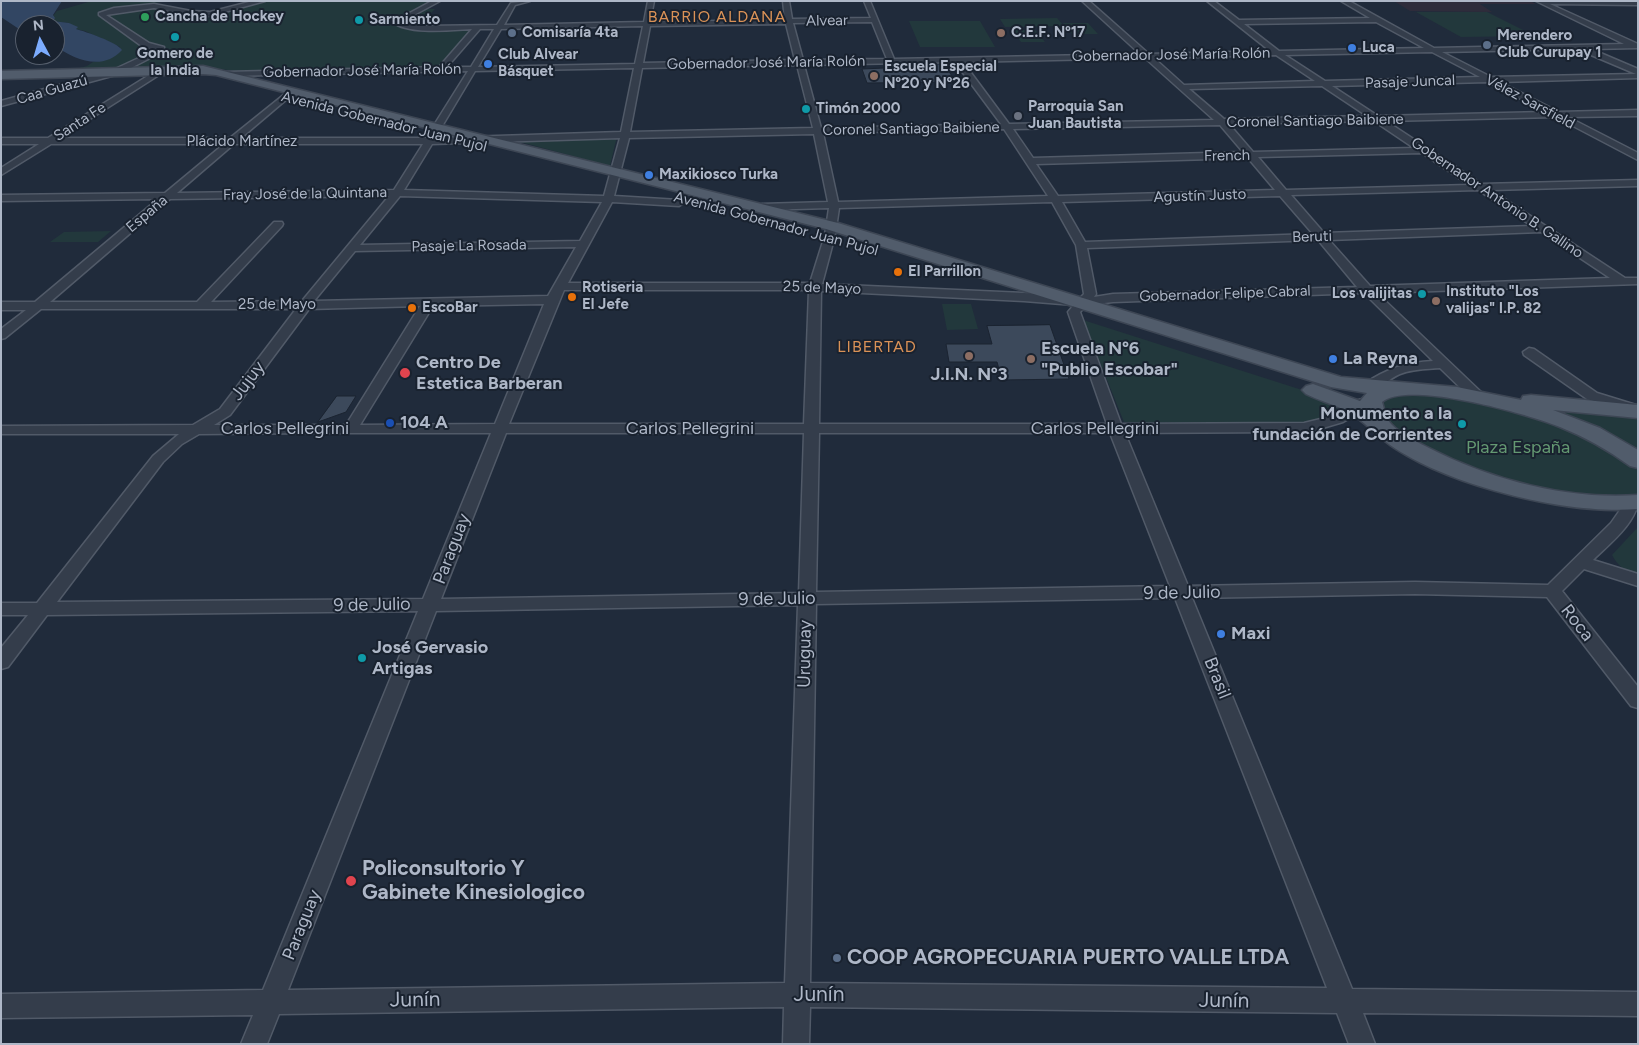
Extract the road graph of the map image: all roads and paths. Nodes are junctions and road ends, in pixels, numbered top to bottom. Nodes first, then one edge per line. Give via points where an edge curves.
1 (262, 1) edge
2 (437, 1) edge
3 (527, 1) edge
4 (652, 1) edge
5 (786, 1) edge
6 (867, 1) edge
7 (1085, 1) edge
8 (1210, 1) edge
9 (1344, 1) edge
10 (517, 2) edge
11 (1541, 2) edge
12 (1635, 3) edge
13 (876, 20) junction
14 (1376, 20) junction
15 (789, 22) junction
16 (1235, 22) junction
17 (647, 25) junction
18 (500, 26) junction
19 (478, 27) junction
20 (1636, 46) edge
21 (1581, 48) junction
22 (1431, 50) junction
23 (1277, 53) junction
24 (1147, 56) junction
25 (957, 59) junction
26 (891, 60) junction
27 (799, 62) junction
28 (639, 65) junction
29 (474, 68) junction
30 (442, 69) junction
31 (116, 72) junction
32 (1638, 72) edge
33 (157, 73) junction
34 (225, 74) junction
35 (1, 76) edge
36 (102, 76) junction
37 (1638, 76) edge
38 (1488, 80) junction
39 (1326, 84) junction
40 (1182, 87) junction
41 (288, 94) junction
42 (1, 104) edge
43 (1638, 113) edge
44 (1555, 115) junction
45 (1380, 119) junction
46 (1223, 123) junction
47 (1008, 127) junction
48 (818, 132) junction
49 (434, 134) junction
50 (625, 134) junction
51 (483, 139) junction
52 (1, 141) edge
53 (51, 141) junction
54 (459, 141) junction
55 (233, 142) junction
56 (1424, 150) junction
57 (1251, 156) junction
58 (1638, 157) edge
59 (1030, 161) junction
60 (1, 172) edge
61 (613, 175) junction
62 (1638, 183) edge
63 (1481, 188) junction
64 (397, 193) junction
65 (1282, 194) junction
66 (168, 196) junction
67 (1, 198) edge
68 (609, 199) junction
69 (1056, 200) junction
70 (679, 203) dead end
71 (834, 206) junction
72 (762, 208) junction
73 (278, 224) dead end
74 (1544, 229) junction
75 (831, 231) junction
76 (1319, 237) junction
77 (583, 244) junction
78 (1081, 245) junction
79 (354, 248) junction
80 (1621, 281) junction
81 (1638, 281) edge
82 (815, 287) junction
83 (1365, 288) junction
84 (1638, 292) edge
85 (556, 293) junction
86 (1024, 297) junction
87 (429, 302) junction
88 (305, 305) junction
89 (1, 306) edge
90 (38, 306) junction
91 (201, 306) junction
92 (1078, 307) junction
93 (1, 335) edge
94 (1529, 352) dead end
95 (1442, 364) junction
96 (1482, 397) junction
97 (1364, 398) junction
98 (1638, 411) edge
99 (499, 428) junction
100 (194, 429) junction
101 (350, 429) junction
102 (1116, 429) junction
103 (1, 430) edge
104 (812, 430) junction
105 (1638, 462) edge
106 (1635, 502) edge
107 (1583, 562) junction
108 (1638, 580) edge
109 (1552, 591) junction
110 (1183, 593) junction
111 (807, 599) junction
112 (430, 605) junction
113 (1, 609) edge
114 (41, 609) junction
115 (1, 662) edge
116 (1638, 701) edge
117 (796, 995) junction
118 (271, 1002) junction
119 (1346, 1002) junction
120 (1638, 1004) edge
121 (1, 1006) edge
122 (254, 1044) edge
123 (796, 1044) edge
124 (1362, 1044) edge

1 - 31 street, Caa Guazú via 210,14 154,6 101,14 146,45 161,49
2 - 19 street, Alvear via 396,22 412,27
3 - 10 street
4 - 17 street, Paraguay
5 - 15 street, Uruguay
6 - 13 street
7 - 24 street
8 - 16 street, Gobernador Antonio B. Gallino
9 - 14 street, Vélez Sarsfield
10 - 18 street, Jujuy
11 - 12 street
11 - 20 street
13 - 15 street, Alvear
13 - 26 street
14 - 16 street
14 - 22 street, Vélez Sarsfield
15 - 17 street, Alvear
15 - 27 street, Uruguay
16 - 23 street, Gobernador Antonio B. Gallino
17 - 18 street, Alvear
17 - 28 street, Paraguay
18 - 19 street, Alvear
18 - 29 street, Jujuy
19 - 30 street
20 - 21 street, Gobernador José María Rolón
21 - 22 street, Gobernador José María Rolón
21 - 32 street
22 - 23 street, Gobernador José María Rolón
22 - 38 street, Vélez Sarsfield
23 - 24 street, Gobernador José María Rolón
23 - 39 street, Gobernador Antonio B. Gallino
24 - 25 street, Gobernador José María Rolón
24 - 40 street
25 - 26 street, Gobernador José María Rolón
25 - 47 street
26 - 27 street, Gobernador José María Rolón
27 - 28 street, Gobernador José María Rolón
27 - 48 street, Uruguay
28 - 29 street, Gobernador José María Rolón
28 - 50 street, Paraguay
29 - 30 street, Gobernador José María Rolón
29 - 49 street, Jujuy
30 - 34 street, Gobernador José María Rolón
31 - 33 main road
31 - 35 main road
31 - 36 street, Caa Guazú
33 - 34 main road, Avenida Gobernador Juan Pujol via 203,70
33 - 36 main road
33 - 41 main road, Avenida Gobernador Juan Pujol via 198,75
33 - 53 street, Santa Fe
34 - 41 main road, Avenida Gobernador Juan Pujol
35 - 36 main road
36 - 42 street, Caa Guazú
37 - 38 street, Pasaje Juncal
38 - 39 street, Pasaje Juncal
38 - 44 street, Vélez Sarsfield
39 - 40 street, Pasaje Juncal
39 - 45 street, Gobernador Antonio B. Gallino
40 - 46 street
41 - 49 main road, Avenida Gobernador Juan Pujol
41 - 55 street, España
43 - 44 street, Coronel Santiago Baibiene
44 - 45 street, Coronel Santiago Baibiene
44 - 58 street, Vélez Sarsfield
45 - 46 street, Coronel Santiago Baibiene
45 - 56 street, Gobernador Antonio B. Gallino
46 - 47 street, Coronel Santiago Baibiene
46 - 57 street
47 - 48 street, Coronel Santiago Baibiene
47 - 59 street
48 - 50 street, Coronel Santiago Baibiene
48 - 71 street, Uruguay
49 - 51 main road, Avenida Gobernador Juan Pujol
49 - 54 main road, Avenida Gobernador Juan Pujol
49 - 55 street, Plácido Martínez
49 - 64 street, Jujuy
50 - 51 street, Coronel Santiago Baibiene
50 - 61 street, Paraguay
51 - 54 street
51 - 61 main road, Avenida Gobernador Juan Pujol
52 - 53 street, Plácido Martínez
53 - 55 street, Plácido Martínez
53 - 60 street, Santa Fe
54 - 61 main road, Avenida Gobernador Juan Pujol
55 - 66 street, España
56 - 57 street, French
56 - 63 street, Gobernador Antonio B. Gallino
57 - 59 street, French
57 - 65 street
59 - 69 street
61 - 68 street, Paraguay
61 - 72 main road, Avenida Gobernador Juan Pujol via 642,178
61 - 75 main road, Avenida Gobernador Juan Pujol
62 - 63 street, Agustín Justo
63 - 65 street, Agustín Justo
63 - 74 street, Gobernador Antonio B. Gallino
64 - 66 street, Fray José de la Quintana
64 - 68 street, Fray José de la Quintana
64 - 79 street, Jujuy
65 - 69 street, Agustín Justo
65 - 76 street
66 - 67 street, Fray José de la Quintana
66 - 90 street, España
68 - 70 street, Fray José de la Quintana
68 - 77 street, Paraguay
69 - 71 street, Agustín Justo
69 - 78 street
71 - 72 street, Agustín Justo
71 - 75 street, Uruguay
72 - 75 main road, Avenida Gobernador Juan Pujol
73 - 91 street
74 - 76 street, Beruti
74 - 80 street, Gobernador Antonio B. Gallino
75 - 82 street, Uruguay
75 - 86 main road, Avenida Gobernador Juan Pujol
75 - 92 main road, Avenida Gobernador Juan Pujol
76 - 78 street, Beruti
76 - 83 street
77 - 79 street, Pasaje La Rosada
77 - 85 street, Paraguay
78 - 92 street via 1090,294
79 - 88 street, Jujuy
80 - 81 street, Gobernador Felipe Cabral
80 - 83 street, Gobernador Felipe Cabral
80 - 84 street, Gobernador Antonio B. Gallino
82 - 85 street, 25 de Mayo
82 - 86 street, 25 de Mayo
82 - 104 street, Uruguay
83 - 92 street, Gobernador Felipe Cabral via 1113,298
83 - 95 street
85 - 87 street, 25 de Mayo
85 - 99 street, Paraguay
86 - 92 main road, Avenida Gobernador Juan Pujol
87 - 88 street, 25 de Mayo
87 - 101 street
88 - 91 street, 25 de Mayo
88 - 100 street, Jujuy via 224,412
89 - 90 street, 25 de Mayo
90 - 91 street, 25 de Mayo
90 - 93 street, España
92 - 97 main road, Avenida Gobernador Juan Pujol via 1338,383
92 - 97 main road, Avenida Gobernador Juan Pujol via 1295,384 1336,397
92 - 102 street, Brasil
94 - 98 street via 1592,396
95 - 96 street
95 - 97 street, Carlos Pellegrini via 1398,369 1386,374
96 - 97 main road via 1399,389
96 - 98 main road
96 - 105 main road via 1523,408 1587,432 1611,443
97 - 102 street, Carlos Pellegrini via 1349,413 1309,427
97 - 106 main road via 1381,427 1425,456 1456,470 1522,491 1572,500
99 - 101 street, Carlos Pellegrini
99 - 104 street, Carlos Pellegrini
99 - 112 street, Paraguay
100 - 101 street, Carlos Pellegrini
100 - 103 street, Carlos Pellegrini
100 - 114 street, Jujuy via 158,459
102 - 104 street, Carlos Pellegrini
102 - 110 street, Brasil
104 - 111 street, Uruguay
106 - 107 street, Roca via 1617,527
107 - 108 street
107 - 109 street, Roca
109 - 110 street, 9 de Julio via 1415,588
109 - 116 street, Roca
110 - 111 street, 9 de Julio
110 - 119 street, Brasil
111 - 112 street, 9 de Julio
111 - 117 street, Uruguay
112 - 114 street, 9 de Julio
112 - 118 street, Paraguay
113 - 114 street, 9 de Julio
114 - 115 street, Jujuy
117 - 118 street, Junín
117 - 119 street, Junín
117 - 123 street, Uruguay
118 - 121 street, Junín
118 - 122 street, Paraguay
119 - 120 street, Junín
119 - 124 street, Brasil

